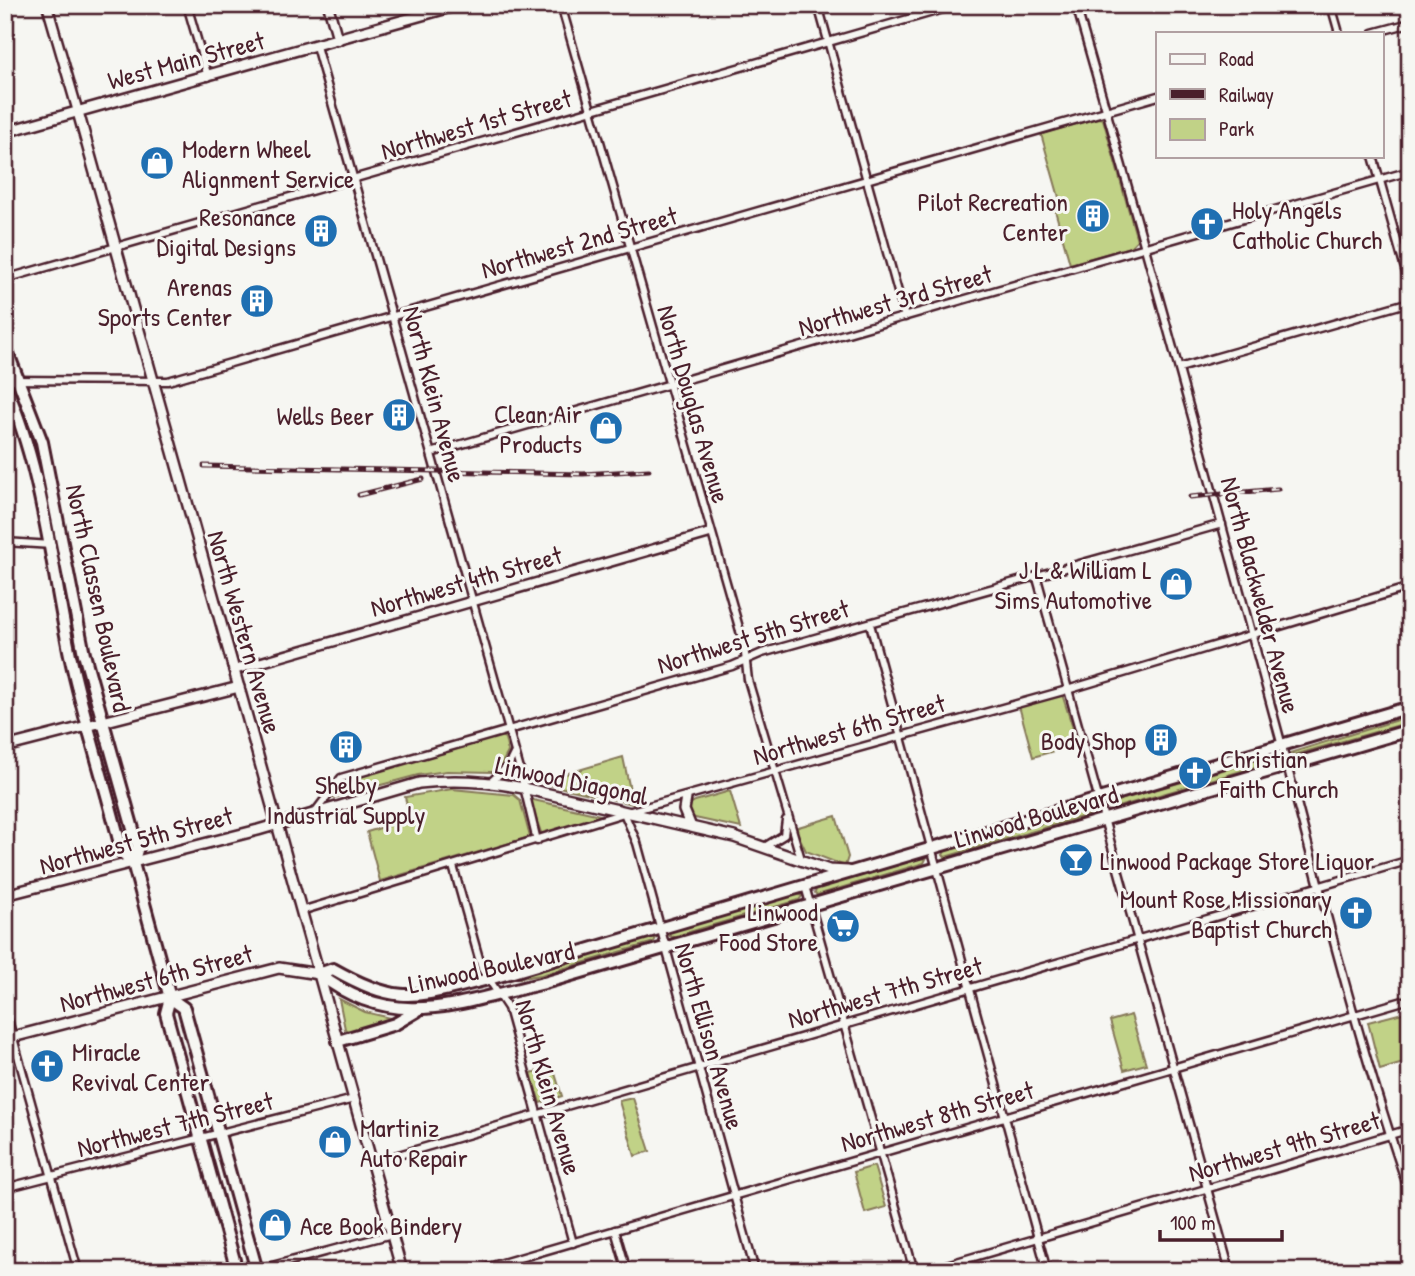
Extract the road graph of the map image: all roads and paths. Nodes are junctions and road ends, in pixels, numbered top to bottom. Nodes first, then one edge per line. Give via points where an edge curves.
1 (47, 5) edge
2 (187, 5) edge
3 (328, 5) edge
4 (458, 5) edge
5 (561, 5) edge
6 (818, 5) edge
7 (957, 5) edge
8 (1076, 5) edge
9 (1331, 5) edge
10 (1410, 23) edge
11 (1339, 32) edge
12 (1377, 32) edge
13 (338, 40) junction
14 (829, 43) junction
15 (316, 46) junction
16 (208, 76) junction
17 (1156, 97) edge
18 (590, 111) junction
19 (1106, 111) junction
20 (78, 112) junction
21 (5, 132) edge
22 (1375, 158) edge
23 (1410, 171) edge
24 (354, 179) junction
25 (867, 179) junction
26 (1380, 179) junction
27 (1144, 247) junction
28 (116, 248) junction
29 (629, 248) junction
30 (5, 279) edge
31 (1410, 287) edge
32 (1410, 302) edge
33 (392, 317) junction
34 (905, 317) junction
35 (5, 346) edge
36 (1179, 368) junction
37 (18, 381) junction
38 (5, 382) edge
39 (153, 382) junction
40 (668, 385) junction
41 (431, 453) junction
42 (1222, 524) junction
43 (710, 533) junction
44 (5, 542) edge
45 (49, 545) junction
46 (63, 545) junction
47 (1037, 578) junction
48 (1410, 587) edge
49 (472, 601) junction
50 (870, 624) junction
51 (1250, 634) junction
52 (746, 660) junction
53 (234, 670) junction
54 (239, 687) junction
55 (1067, 690) junction
56 (1410, 707) edge
57 (102, 722) junction
58 (89, 726) junction
59 (508, 730) junction
60 (1410, 730) edge
61 (901, 735) junction
62 (1281, 745) junction
63 (5, 747) edge
64 (514, 752) junction
65 (1287, 766) junction
66 (774, 772) junction
67 (492, 781) junction
68 (523, 788) junction
69 (686, 798) junction
70 (1098, 798) junction
71 (624, 813) junction
72 (314, 814) junction
73 (785, 815) junction
74 (1104, 820) junction
75 (277, 825) junction
76 (691, 827) junction
77 (537, 841) junction
78 (766, 846) junction
79 (933, 849) junction
80 (801, 859) junction
81 (1410, 860) edge
82 (133, 863) junction
83 (453, 866) junction
84 (936, 868) junction
85 (857, 871) junction
86 (1319, 886) junction
87 (805, 887) junction
88 (5, 895) edge
89 (811, 905) junction
90 (301, 911) junction
91 (660, 930) junction
92 (1137, 939) junction
93 (666, 947) junction
94 (319, 974) junction
95 (489, 979) junction
96 (968, 989) junction
97 (500, 993) junction
98 (170, 998) junction
99 (1410, 999) edge
100 (5, 1009) edge
101 (420, 1009) junction
102 (1356, 1015) junction
103 (845, 1024) junction
104 (9, 1038) edge
105 (338, 1041) junction
106 (700, 1066) junction
107 (1173, 1067) junction
108 (354, 1099) junction
109 (537, 1114) junction
110 (1005, 1116) junction
111 (1410, 1129) edge
112 (218, 1133) junction
113 (1390, 1135) junction
114 (200, 1138) junction
115 (880, 1152) junction
116 (371, 1163) junction
117 (51, 1176) junction
118 (5, 1188) edge
119 (1206, 1189) junction
120 (1410, 1194) edge
121 (734, 1195) junction
122 (615, 1230) junction
123 (392, 1234) junction
124 (1039, 1238) junction
125 (573, 1243) junction
126 (235, 1268) edge
127 (257, 1270) edge
128 (78, 1271) edge
129 (402, 1271) edge
130 (475, 1271) edge
131 (627, 1271) edge
132 (755, 1271) edge
133 (914, 1271) edge
134 (926, 1271) edge
135 (1047, 1271) edge
136 (1230, 1271) edge

1 - 20 street, North Western Avenue
2 - 16 street
3 - 13 street
4 - 13 main road, West Main Street
5 - 18 street, North Douglas Avenue
6 - 14 street
7 - 14 street, Northwest 1st Street
8 - 19 street, North Blackwelder Avenue
9 - 11 street
10 - 12 street
13 - 15 main road, West Main Street
14 - 18 street, Northwest 1st Street
14 - 25 street
15 - 16 main road, West Main Street
15 - 24 street, North Klein Avenue
16 - 20 main road, West Main Street
17 - 19 street, Northwest 2nd Street
18 - 24 street, Northwest 1st Street
18 - 29 street, North Douglas Avenue
19 - 25 street, Northwest 2nd Street
19 - 27 street, North Blackwelder Avenue
20 - 21 main road, West Main Street
20 - 28 main road, North Western Avenue
22 - 26 street
23 - 26 street, Northwest 3rd Street
24 - 28 street, Northwest 1st Street
24 - 33 street, North Klein Avenue
25 - 29 street, Northwest 2nd Street
25 - 34 street
26 - 27 street, Northwest 3rd Street
26 - 31 street
27 - 34 street, Northwest 3rd Street
27 - 36 street, North Blackwelder Avenue
28 - 30 street, Northwest 1st Street
28 - 39 main road, North Western Avenue
29 - 33 street, Northwest 2nd Street
29 - 40 street, North Douglas Avenue
32 - 36 street
33 - 39 street, Northwest 2nd Street
33 - 41 street, North Klein Avenue
34 - 40 street, Northwest 3rd Street
35 - 37 main road, North Classen Boulevard
36 - 42 street, North Blackwelder Avenue
37 - 38 street, Northwest 2nd Street
37 - 39 street, Northwest 2nd Street
37 - 46 main road, North Classen Boulevard via 41,442
38 - 45 main road, North Classen Boulevard via 27,444
39 - 53 main road, North Western Avenue
40 - 41 street, Northwest 3rd Street
40 - 43 street, North Douglas Avenue
41 - 49 street, North Klein Avenue
42 - 47 street, Northwest 5th Street
42 - 51 street, North Blackwelder Avenue
43 - 49 street, Northwest 4th Street
43 - 52 street, North Douglas Avenue
44 - 45 street
45 - 46 street
45 - 58 main road, North Classen Boulevard via 70,657
46 - 57 main road, North Classen Boulevard
47 - 50 street, Northwest 5th Street
47 - 55 street
48 - 51 street, Northwest 6th Street
49 - 53 street, Northwest 4th Street
49 - 59 street, North Klein Avenue
50 - 52 street, Northwest 5th Street
50 - 61 street
51 - 55 street, Northwest 6th Street
51 - 62 street, North Blackwelder Avenue
52 - 59 street, Northwest 5th Street
52 - 66 street, North Douglas Avenue
53 - 54 main road, North Western Avenue
54 - 57 main road
54 - 75 main road, North Western Avenue
55 - 61 street, Northwest 6th Street
55 - 70 street
56 - 62 main road, Linwood Boulevard
57 - 58 main road
57 - 82 main road, North Classen Boulevard via 138,847
58 - 63 main road
58 - 82 main road, North Classen Boulevard via 122,852
59 - 64 street, North Klein Avenue
59 - 72 street, Northwest 5th Street via 341,778
60 - 65 main road, Linwood Boulevard
61 - 66 street, Northwest 6th Street
61 - 79 street
62 - 65 street, North Blackwelder Avenue
62 - 70 main road, Linwood Boulevard
64 - 67 street via 508,766
64 - 68 street, North Klein Avenue
65 - 74 main road, Linwood Boulevard
65 - 86 street, North Blackwelder Avenue
66 - 69 street, Northwest 6th Street
66 - 73 street, North Douglas Avenue
67 - 68 main road, Linwood Diagonal
67 - 72 main road, Linwood Diagonal via 419,783
68 - 71 main road, Linwood Diagonal
68 - 77 street, North Klein Avenue
69 - 71 street, Northwest 6th Street
69 - 76 main road via 684,810
70 - 74 street
70 - 79 main road, Linwood Boulevard
71 - 76 main road, Linwood Diagonal
71 - 77 street, Northwest 6th Street
71 - 91 street, North Ellison Avenue via 637,843
72 - 75 main road, Linwood Diagonal
73 - 78 street via 784,835
73 - 80 street, North Douglas Avenue
74 - 84 main road, Linwood Boulevard
74 - 92 street
75 - 82 main road, Northwest 5th Street
75 - 90 main road, North Western Avenue
76 - 78 main road, Linwood Diagonal
77 - 83 street, Northwest 6th Street
78 - 80 main road, Linwood Diagonal
79 - 84 street
79 - 85 main road, Linwood Boulevard
80 - 85 main road, Linwood Diagonal via 829,870
81 - 86 street, Northwest 7th Street
82 - 88 main road, Northwest 5th Street
82 - 98 main road, North Classen Boulevard
83 - 90 street, Northwest 6th Street
83 - 95 street, North Klein Avenue via 482,969
84 - 89 main road, Linwood Boulevard
84 - 96 street
85 - 87 main road, Linwood Boulevard
86 - 92 street, Northwest 7th Street
86 - 102 street, North Blackwelder Avenue
87 - 89 street
87 - 91 main road, Linwood Boulevard
89 - 93 main road, Linwood Boulevard
89 - 103 street
90 - 94 main road, North Western Avenue
91 - 93 street, North Ellison Avenue
91 - 95 main road, Linwood Boulevard
92 - 96 street, Northwest 7th Street
92 - 107 street
93 - 97 main road, Linwood Boulevard
93 - 106 street, North Ellison Avenue
94 - 95 main road, Linwood Boulevard via 333,969 373,990 402,996
94 - 98 main road, Northwest 6th Street via 279,968
94 - 101 main road, Linwood Boulevard via 374,1005
94 - 105 main road, North Western Avenue
95 - 97 street, North Klein Avenue
96 - 103 street, Northwest 7th Street
96 - 110 street
97 - 101 main road, Linwood Boulevard
97 - 109 street, North Klein Avenue
98 - 104 main road, Northwest 6th Street
98 - 112 main road, North Classen Boulevard via 184,1008
98 - 114 main road, North Classen Boulevard via 166,1013
99 - 102 street, Northwest 8th Street
100 - 104 street
101 - 105 main road via 395,1024
102 - 107 street, Northwest 8th Street
102 - 113 street, North Blackwelder Avenue
103 - 106 street, Northwest 7th Street
103 - 115 street
104 - 117 street
105 - 108 main road, North Western Avenue
106 - 109 street, Northwest 7th Street
106 - 121 street, North Ellison Avenue
107 - 110 street, Northwest 8th Street
107 - 119 street
108 - 112 street, Northwest 7th Street
108 - 116 main road, North Western Avenue
109 - 116 street, Northwest 7th Street
109 - 125 street, North Klein Avenue
110 - 115 street, Northwest 8th Street
110 - 124 street
111 - 113 street, Northwest 9th Street
112 - 114 street, Northwest 7th Street
112 - 127 main road, North Classen Boulevard
113 - 119 street, Northwest 9th Street
113 - 120 street, North Blackwelder Avenue
114 - 117 street, Northwest 7th Street
114 - 126 main road, North Classen Boulevard
115 - 121 street, Northwest 8th Street
115 - 133 street
116 - 123 main road, North Western Avenue
117 - 118 street, Northwest 7th Street
117 - 128 street
119 - 124 street, Northwest 9th Street
119 - 136 street
121 - 122 street, Northwest 8th Street
121 - 132 street, North Ellison Avenue
122 - 125 street, Northwest 8th Street
122 - 131 street
123 - 127 street
123 - 129 main road, North Western Avenue
124 - 134 street, Northwest 9th Street
124 - 135 street
125 - 130 street, Northwest 8th Street

